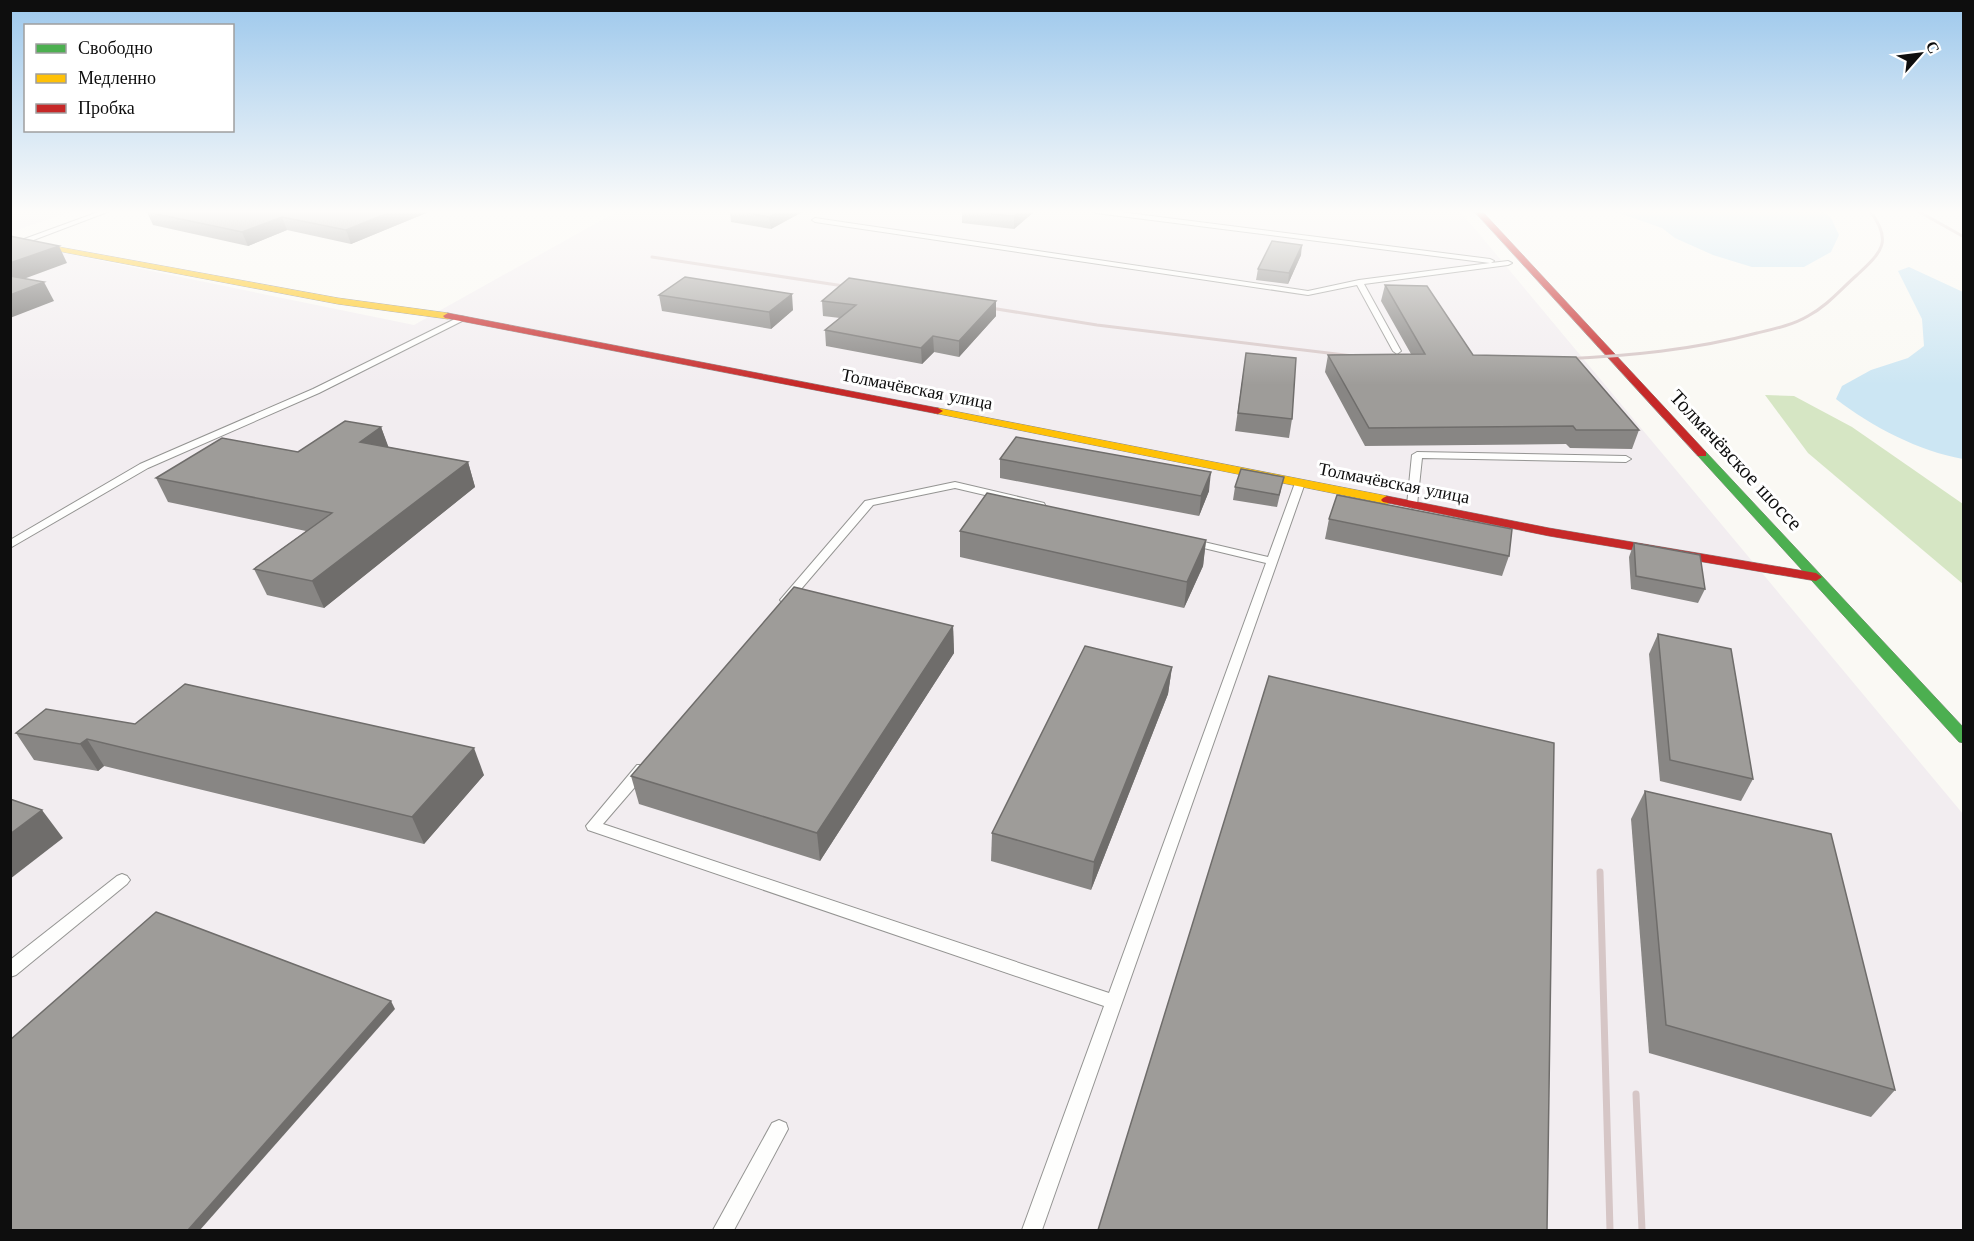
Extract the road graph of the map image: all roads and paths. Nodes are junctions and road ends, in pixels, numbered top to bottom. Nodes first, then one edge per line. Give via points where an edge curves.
1 (163, 269) edge
2 (1145, 269) edge
3 (1462, 269) edge
4 (1534, 269) edge
5 (1359, 282) junction
6 (464, 318) junction
7 (1397, 351) dead end
8 (1626, 459) dead end
9 (1300, 483) junction
10 (1412, 505) junction
11 (1057, 509) edge
12 (1181, 539) edge
13 (10, 546) edge
14 (1272, 561) junction
15 (1816, 578) junction
16 (777, 611) edge
17 (1964, 738) edge
18 (654, 754) edge
19 (122, 880) dead end
20 (10, 970) edge
21 (1114, 1002) junction
22 (779, 1129) dead end
23 (723, 1230) edge
24 (1032, 1230) edge

1 - 6 street, Толмачёвская улица via 338,302
2 - 5 lane via 1308,293
3 - 5 lane
4 - 15 street, Толмачёвское шоссе
5 - 7 lane
6 - 9 street, Толмачёвская улица
6 - 13 lane via 316,391 144,466
8 - 10 lane via 1417,455
9 - 10 street, Толмачёвская улица
9 - 14 lane
10 - 15 street, Толмачёвская улица
11 - 16 lane via 955,484 869,503
12 - 14 lane
14 - 21 lane
15 - 17 street, Толмачёвское шоссе
18 - 21 lane via 593,826
19 - 20 lane
21 - 24 lane
22 - 23 lane

